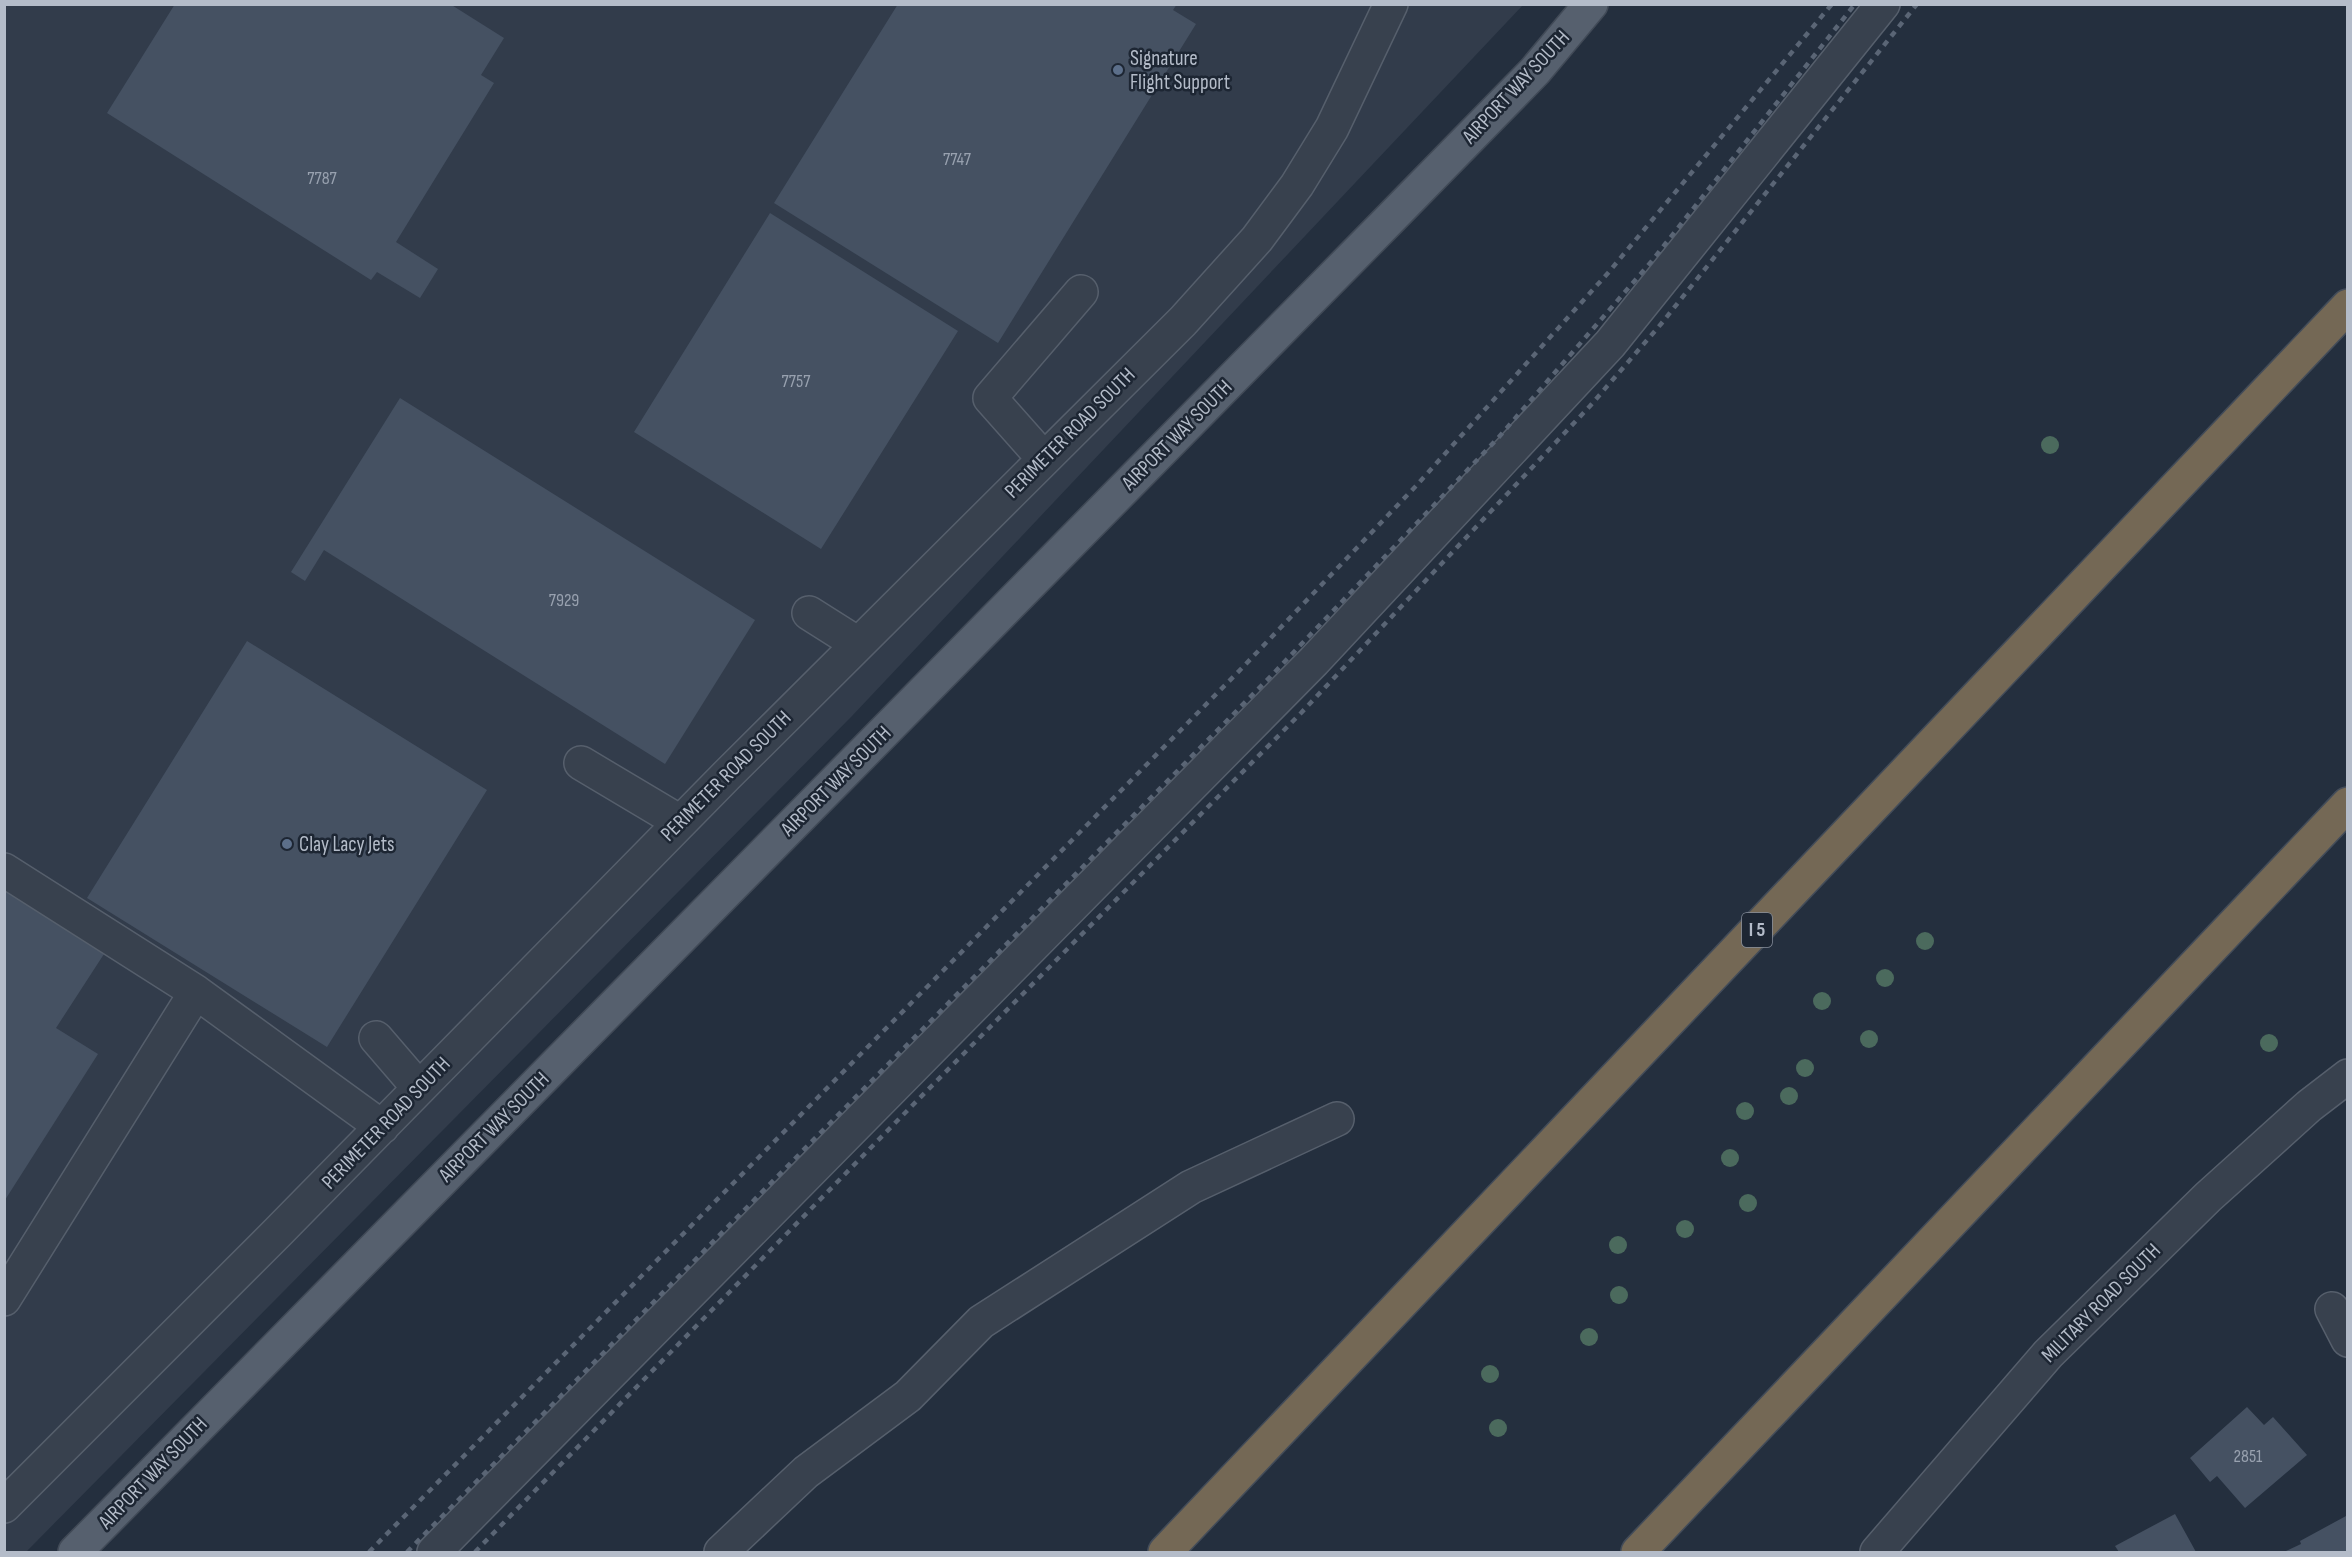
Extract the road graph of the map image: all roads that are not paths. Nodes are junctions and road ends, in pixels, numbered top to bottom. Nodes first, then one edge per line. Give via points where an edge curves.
1 (1391, 4) edge
2 (1591, 4) edge
3 (1884, 4) edge
4 (1081, 292) dead end
5 (2348, 306) edge
6 (1044, 459) junction
7 (809, 613) dead end
8 (858, 644) junction
9 (581, 763) dead end
10 (2348, 804) edge
11 (680, 822) junction
12 (4, 870) edge
13 (196, 992) junction
14 (376, 1038) dead end
15 (2348, 1076) edge
16 (419, 1088) junction
17 (1337, 1119) dead end
18 (381, 1128) junction
19 (4, 1299) edge
20 (2332, 1309) dead end
21 (2348, 1340) edge
22 (4, 1506) edge
23 (75, 1552) edge
24 (434, 1552) edge
25 (721, 1552) edge
26 (1165, 1552) edge
27 (1638, 1552) edge
28 (1877, 1552) edge

1 - 6 street, PERIMETER ROAD SOUTH via 1332,128 1257,239 1183,321
2 - 23 main road, AIRPORT WAY SOUTH via 1535,71 1388,222
3 - 24 street via 1610,344 1314,661
4 - 6 street via 990,398
5 - 26 highway, I 5
6 - 8 street, PERIMETER ROAD SOUTH
7 - 8 street
8 - 11 street, PERIMETER ROAD SOUTH
9 - 11 street
10 - 27 highway
11 - 16 street, PERIMETER ROAD SOUTH
12 - 13 street
13 - 18 street
13 - 19 street
14 - 16 street
15 - 28 street, MILITARY ROAD SOUTH via 2208,1197 2048,1354
16 - 18 street, PERIMETER ROAD SOUTH
17 - 25 street via 1191,1187 981,1322 908,1396 806,1472
18 - 22 street, PERIMETER ROAD SOUTH
20 - 21 street

